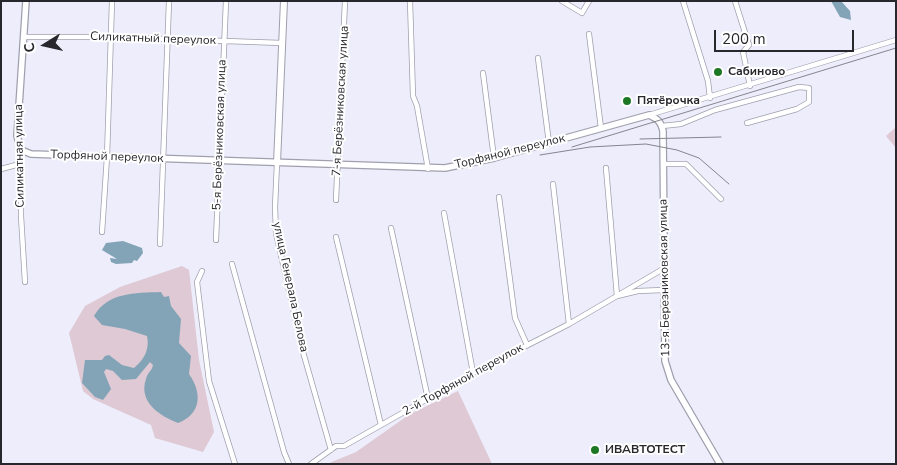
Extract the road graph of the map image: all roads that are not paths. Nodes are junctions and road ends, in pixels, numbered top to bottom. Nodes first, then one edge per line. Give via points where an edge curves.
1 (26, 1) edge
2 (112, 1) edge
3 (169, 1) edge
4 (226, 1) edge
5 (284, 1) edge
6 (346, 1) edge
7 (410, 1) edge
8 (562, 1) edge
9 (588, 1) edge
10 (683, 1) edge
11 (735, 1) edge
12 (589, 34) dead end
13 (24, 37) junction
14 (111, 37) junction
15 (168, 38) junction
16 (896, 40) edge
17 (224, 42) junction
18 (282, 43) junction
19 (538, 58) dead end
20 (483, 73) dead end
21 (750, 86) junction
22 (710, 98) junction
23 (649, 115) junction
24 (747, 123) dead end
25 (662, 126) junction
26 (601, 128) junction
27 (549, 143) junction
28 (21, 150) junction
29 (107, 157) junction
30 (163, 158) junction
31 (494, 158) junction
32 (220, 160) junction
33 (277, 163) junction
34 (20, 164) junction
35 (663, 164) junction
36 (337, 166) junction
37 (606, 168) dead end
38 (1, 169) edge
39 (428, 169) junction
40 (553, 184) dead end
41 (499, 197) dead end
42 (721, 198) dead end
43 (336, 200) dead end
44 (444, 213) dead end
45 (391, 228) dead end
46 (102, 232) dead end
47 (336, 237) dead end
48 (216, 240) dead end
49 (160, 244) dead end
50 (232, 264) dead end
51 (663, 269) junction
52 (202, 271) dead end
53 (25, 282) dead end
54 (663, 290) junction
55 (617, 296) junction
56 (569, 324) junction
57 (527, 345) junction
58 (473, 373) junction
59 (428, 399) junction
60 (381, 425) junction
61 (331, 450) junction
62 (235, 464) edge
63 (289, 464) edge
64 (311, 464) edge
65 (720, 464) edge

1 - 13 street, Силикатная улица
2 - 14 street
3 - 15 street
4 - 17 street, 5-я Берёзниковская улица
5 - 18 main road, улица Генерала Белова
6 - 36 street, 7-я Берёзниковская улица
7 - 39 street via 413,96
8 - 9 street via 582,13
10 - 22 street via 708,81
11 - 21 street via 749,45 743,52
12 - 26 street
13 - 14 street, Силикатный переулок
13 - 28 street, Силикатная улица via 17,122
14 - 15 street, Силикатный переулок
14 - 29 street
15 - 17 street, Силикатный переулок
15 - 30 street
16 - 21 street, Торфяной переулок
17 - 18 street, Силикатный переулок
17 - 32 street, 5-я Берёзниковская улица
18 - 33 main road, улица Генерала Белова
19 - 27 street
20 - 31 street
21 - 22 street, Торфяной переулок
22 - 23 street, Торфяной переулок
23 - 25 street
23 - 26 street, Торфяной переулок
24 - 25 street via 797,109 809,102 809,88 716,110 681,124
25 - 35 street, 13-я Березниковская улица
26 - 27 street, Торфяной переулок
27 - 31 street, Торфяной переулок
28 - 29 street, Торфяной переулок via 31,154
28 - 34 street, Силикатная улица
29 - 30 street, Торфяной переулок
29 - 46 street
30 - 32 street, Торфяной переулок
30 - 49 street
31 - 39 street, Торфяной переулок via 463,166
32 - 33 street, Торфяной переулок
32 - 48 street, 5-я Берёзниковская улица
33 - 36 street, Торфяной переулок
33 - 61 street, улица Генерала Белова via 276,233 303,352
34 - 38 street
34 - 53 street, Силикатная улица
35 - 42 street via 686,164
35 - 51 street, 13-я Березниковская улица
36 - 39 street, Торфяной переулок
36 - 43 street, 7-я Берёзниковская улица
37 - 55 street
40 - 56 street
41 - 57 street via 515,318
44 - 58 street
45 - 59 street
47 - 60 street
50 - 63 street
51 - 54 street, 13-я Березниковская улица
51 - 55 street, 2-й Торфяной переулок
52 - 62 street via 197,282 207,368
54 - 55 street, 2-й Торфяной переулок
54 - 65 street, 13-я Березниковская улица via 668,374
55 - 56 street, 2-й Торфяной переулок
56 - 57 street, 2-й Торфяной переулок
57 - 58 street, 2-й Торфяной переулок
58 - 59 street, 2-й Торфяной переулок
59 - 60 street, 2-й Торфяной переулок
60 - 61 street, 2-й Торфяной переулок
61 - 64 street, 2-й Торфяной переулок

